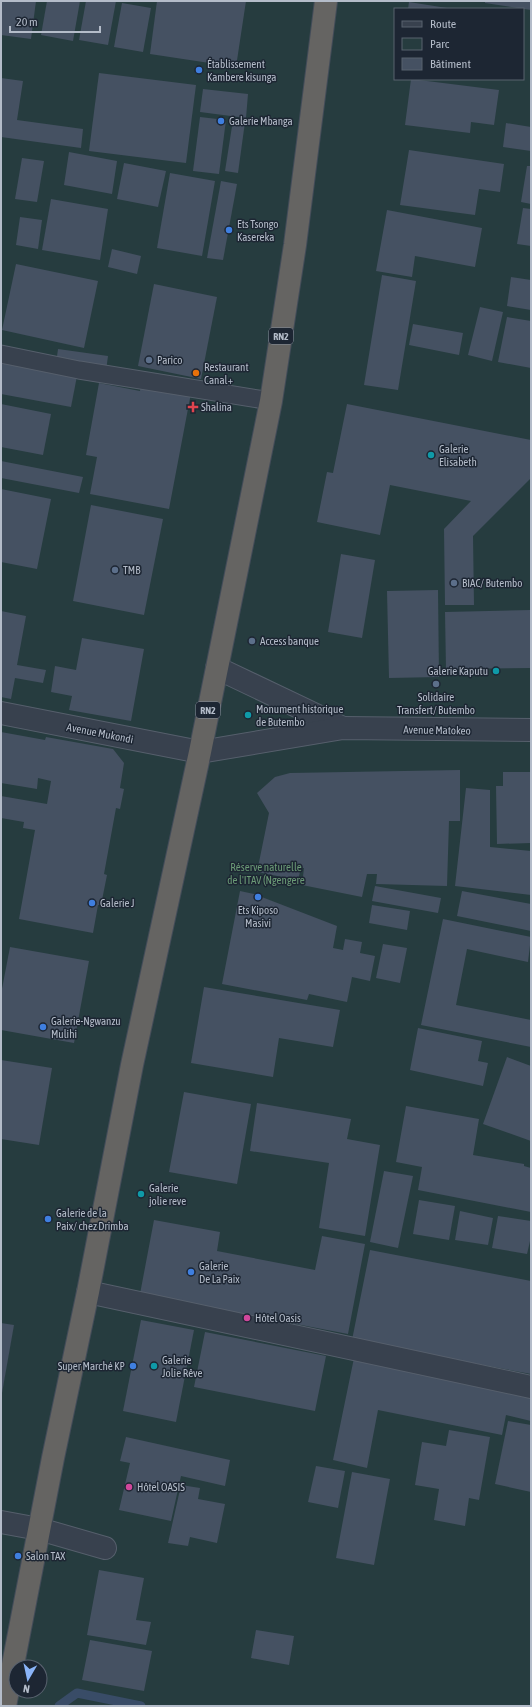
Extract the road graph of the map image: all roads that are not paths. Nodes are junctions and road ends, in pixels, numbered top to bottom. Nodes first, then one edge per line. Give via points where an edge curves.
1 (326, 1) edge
2 (1, 354) edge
3 (271, 401) junction
4 (217, 668) junction
5 (1, 713) edge
6 (343, 728) junction
7 (531, 730) edge
8 (200, 752) junction
9 (88, 1292) junction
10 (531, 1387) edge
11 (1, 1522) edge
12 (39, 1529) junction
13 (105, 1548) dead end
14 (5, 1706) edge

1 - 3 highway, RN2 via 295,246
2 - 3 lane via 79,370
3 - 4 highway, RN2
4 - 6 street
4 - 8 highway, RN2
5 - 8 street, Avenue Mukondi
6 - 7 street, Avenue Matokeo
6 - 8 street
8 - 9 highway, RN2 via 132,1065
9 - 10 street
9 - 12 highway, RN2
11 - 12 street
12 - 13 street
12 - 14 highway, RN2

